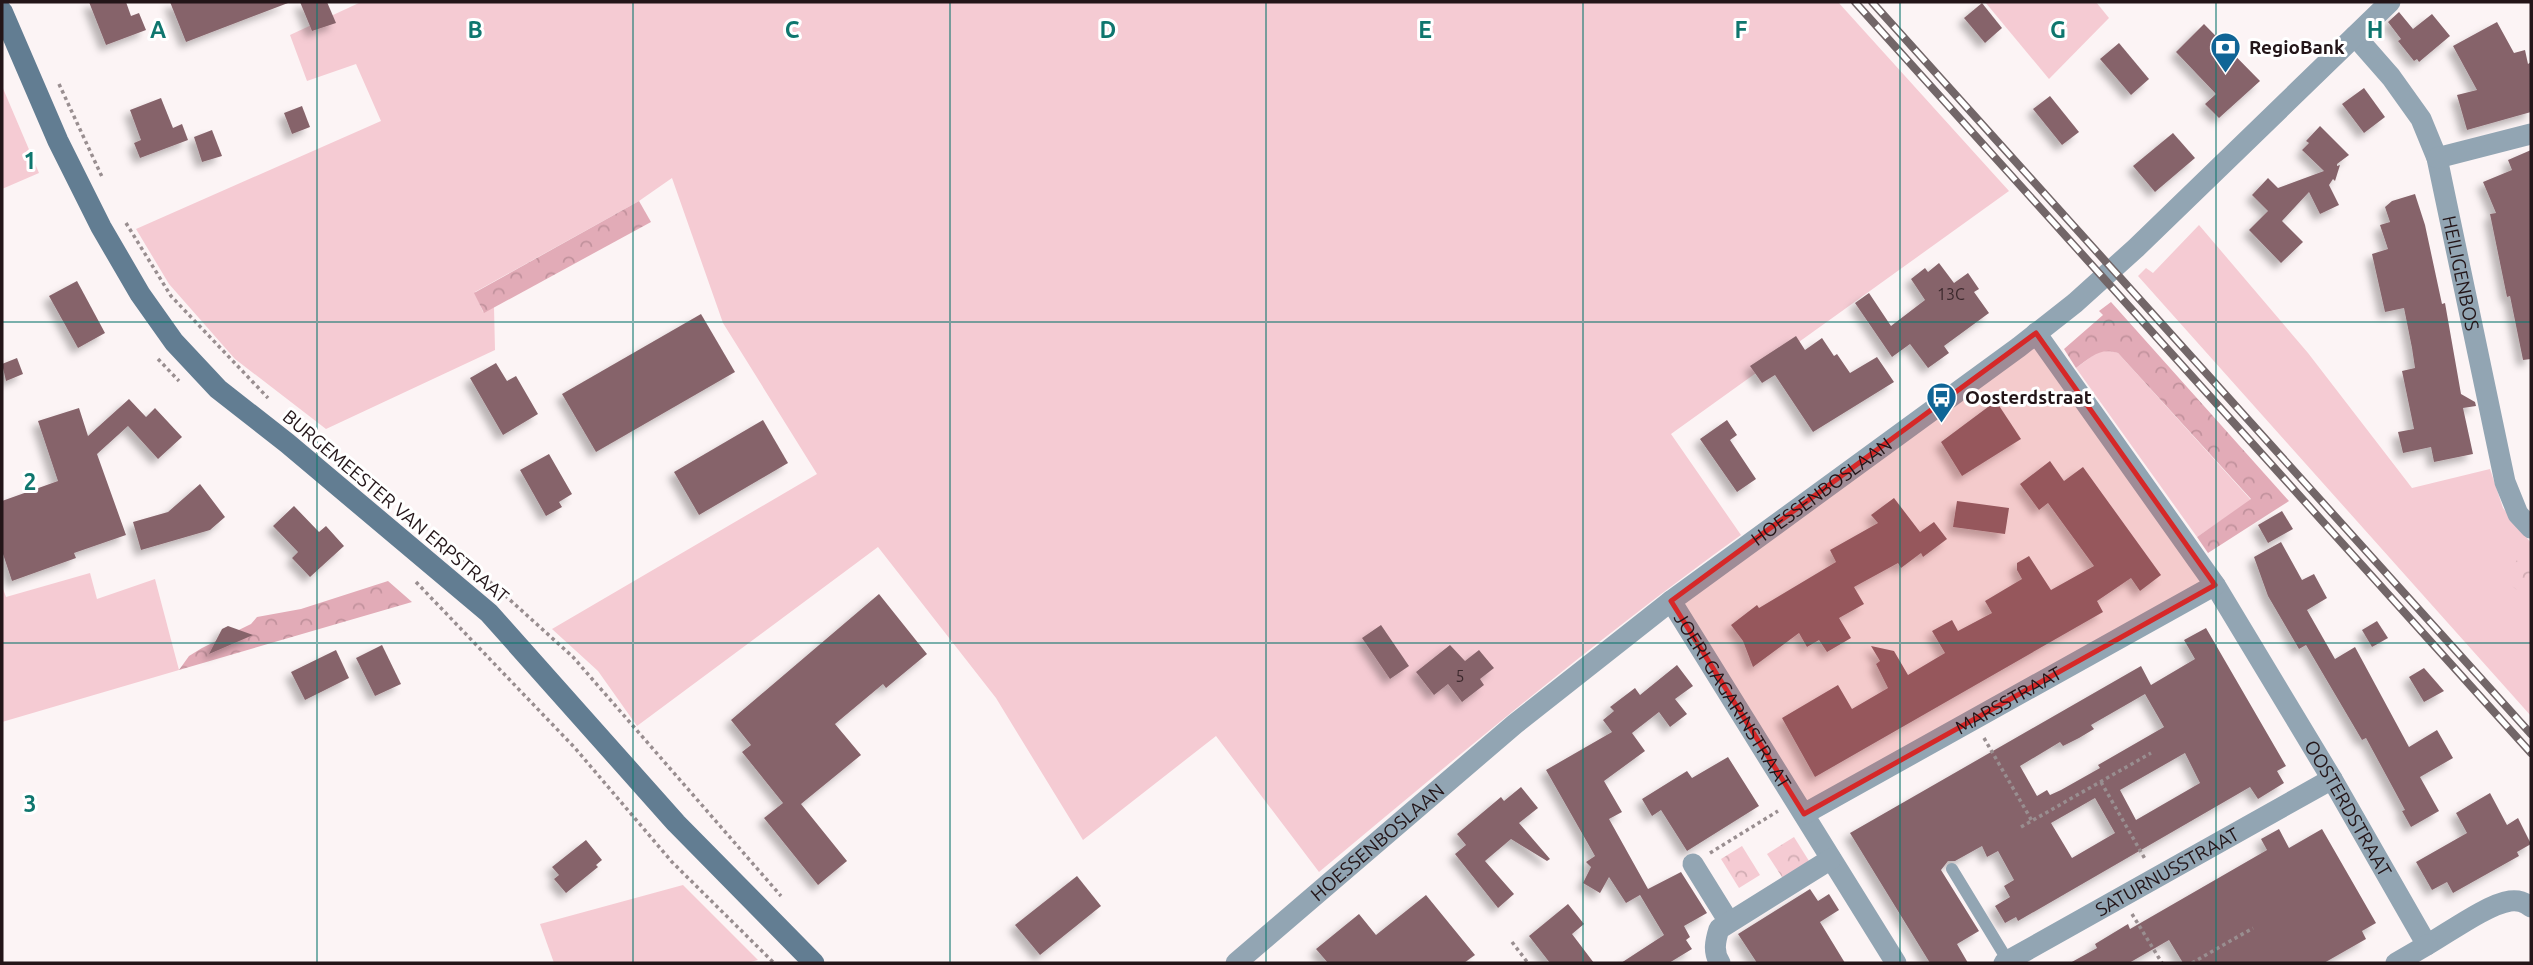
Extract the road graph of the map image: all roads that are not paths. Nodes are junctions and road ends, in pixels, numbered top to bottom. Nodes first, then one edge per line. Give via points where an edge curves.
1 (2390, 2) edge
2 (2, 11) edge
3 (2355, 36) junction
4 (2531, 134) edge
5 (2437, 158) junction
6 (2036, 334) junction
7 (2531, 528) edge
8 (2215, 585) junction
9 (1671, 601) junction
10 (2332, 779) junction
11 (1800, 807) junction
12 (1831, 859) junction
13 (1693, 864) road end
14 (1952, 869) dead end
15 (2531, 906) edge
16 (1729, 922) junction
17 (2427, 945) junction
18 (2006, 962) edge
19 (814, 963) edge
20 (1236, 963) edge
21 (1720, 963) edge
22 (1896, 963) edge
23 (2396, 963) edge

1 - 3 street, HOESSENBOSLAAN
2 - 19 street, BURGEMEESTER VAN ERPSTRAAT via 101,227 174,342 218,389 489,613 676,823
3 - 5 street, HEILIGENBOS via 2421,119
3 - 6 street, HOESSENBOSLAAN via 2136,248
4 - 5 street
5 - 7 street, HEILIGENBOS via 2505,482 2518,514
6 - 8 street, OOSTERDSTRAAT
6 - 9 street, HOESSENBOSLAAN
8 - 10 street, OOSTERDSTRAAT
8 - 11 street, MARSSTRAAT via 1974,719
9 - 11 street, JOERI GAGARINSTRAAT
9 - 20 street, HOESSENBOSLAAN via 1515,724
10 - 17 street, OOSTERDSTRAAT
10 - 18 street, SATURNUSSTRAAT
11 - 12 street, JOERI GAGARINSTRAAT
12 - 16 street
12 - 22 street, JOERI GAGARINSTRAAT
13 - 16 street
14 - 18 lane
15 - 17 street via 2522,901 2498,905
16 - 21 street via 1719,929 1715,942
17 - 23 street

